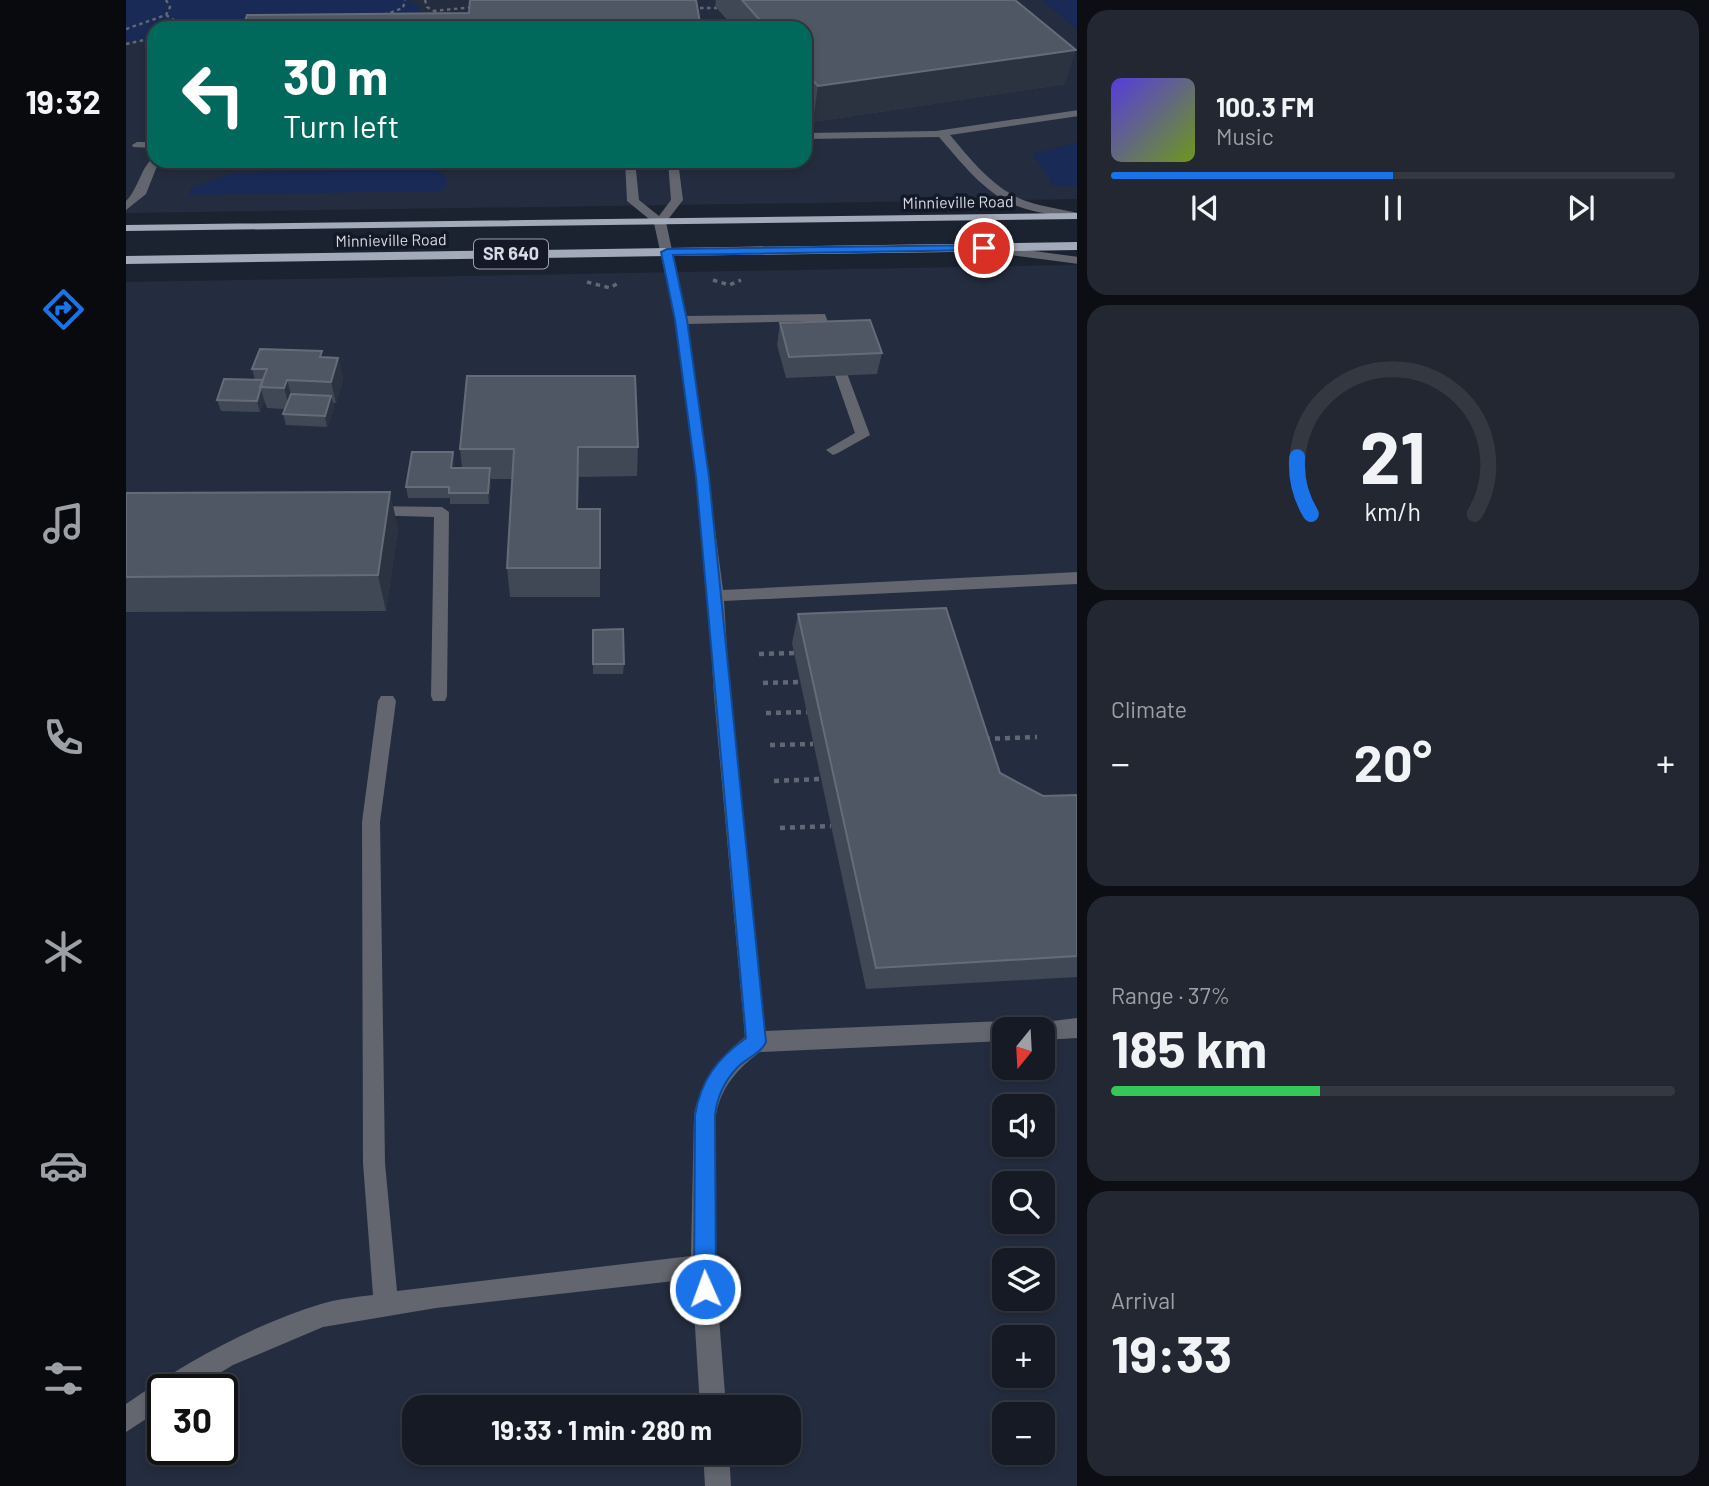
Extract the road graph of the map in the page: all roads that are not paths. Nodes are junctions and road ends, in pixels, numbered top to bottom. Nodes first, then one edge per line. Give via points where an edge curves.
1 (1077, 113) edge
2 (942, 133) junction
3 (812, 136) edge
4 (137, 145) dead end
5 (147, 145) edge
6 (152, 168) edge
7 (631, 168) edge
8 (674, 168) edge
9 (126, 207) edge
10 (1077, 216) edge
11 (660, 222) junction
12 (126, 228) edge
13 (1077, 246) edge
14 (984, 248) junction
15 (667, 252) junction
16 (126, 260) edge
17 (1077, 261) edge
18 (681, 320) junction
19 (833, 450) dead end
20 (348, 510) edge
21 (1077, 578) edge
22 (716, 596) junction
23 (439, 696) dead end
24 (387, 701) dead end
25 (1077, 1028) edge
26 (1055, 1029) edge
27 (992, 1032) edge
28 (756, 1042) junction
29 (704, 1266) junction
30 (386, 1304) junction
31 (194, 1374) edge
32 (712, 1395) edge
33 (147, 1404) edge
34 (126, 1419) edge
35 (717, 1465) edge
36 (718, 1486) edge

1 - 2 street
2 - 3 street
2 - 10 street via 1004,195
4 - 5 street
6 - 9 street via 140,194
7 - 11 street via 633,201
8 - 11 street via 677,200
10 - 11 main road, Minnieville Road / SR 640
11 - 12 main road, Minnieville Road / SR 640
11 - 15 street
13 - 14 main road, Minnieville Road / SR 640
14 - 15 main road, Minnieville Road / SR 640
14 - 17 street
15 - 16 main road, Minnieville Road / SR 640
15 - 18 street
18 - 19 street via 821,317 863,435
18 - 22 street
20 - 23 street via 442,512
21 - 22 street
22 - 28 street
24 - 30 street via 371,822 374,1163
25 - 26 street
27 - 28 street
28 - 29 street via 730,1061 708,1096
29 - 30 street
29 - 32 street
30 - 31 street via 323,1315 269,1335
33 - 34 street
35 - 36 street

